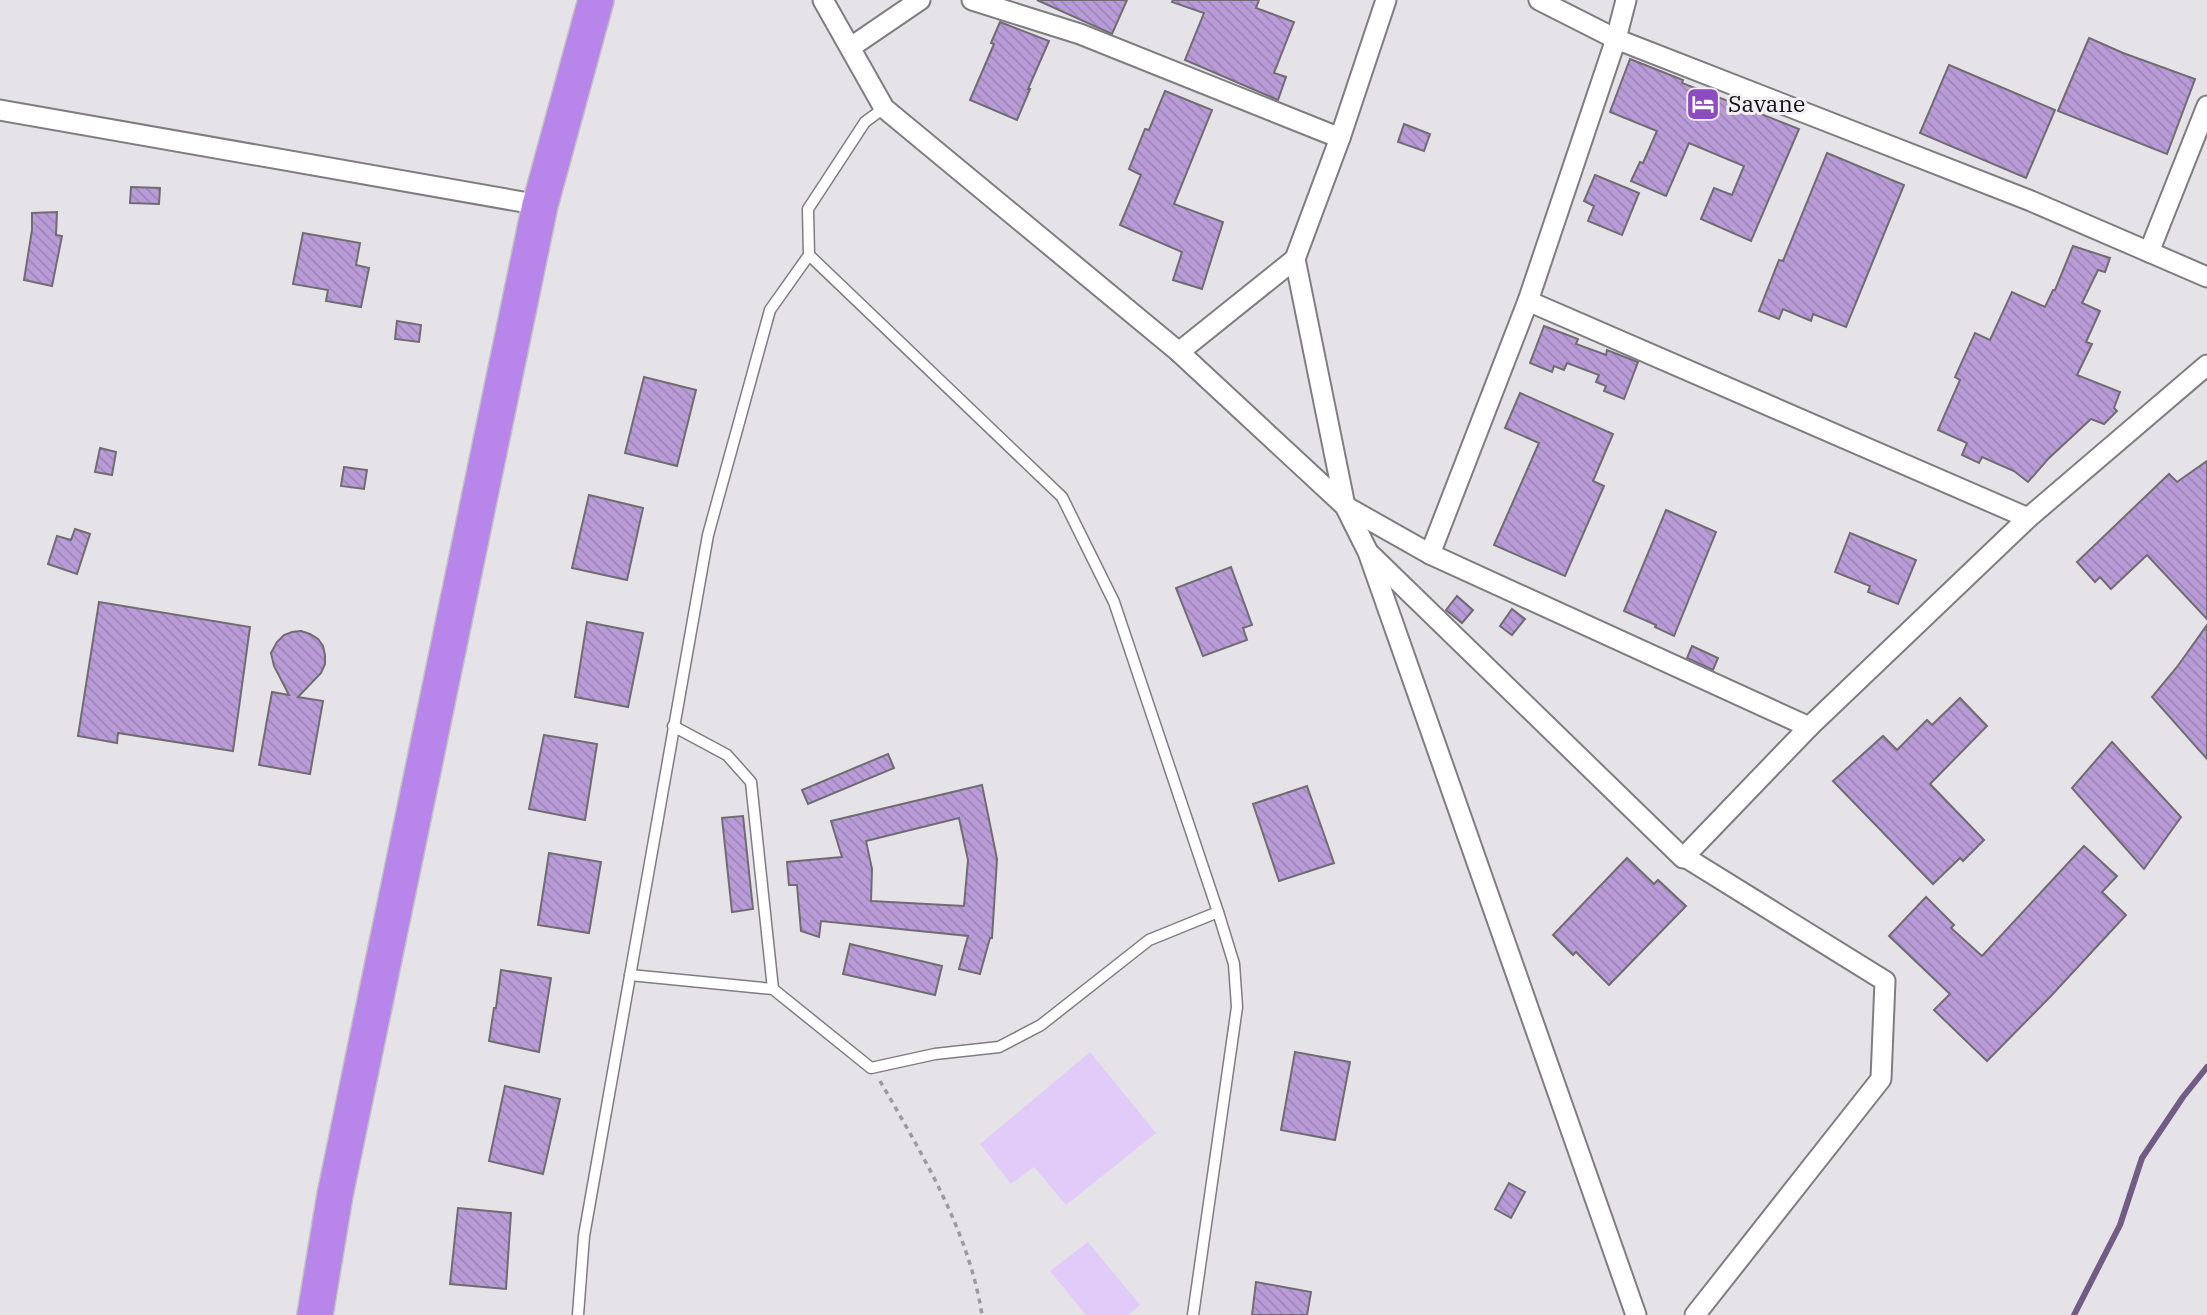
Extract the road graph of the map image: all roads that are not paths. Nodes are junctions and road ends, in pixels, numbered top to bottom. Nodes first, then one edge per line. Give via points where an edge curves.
1 (596, 0) edge
2 (823, 0) edge
3 (920, 0) edge
4 (972, 0) edge
5 (1386, 0) edge
6 (1539, 0) edge
7 (1626, 0) edge
8 (1616, 39) junction
9 (851, 47) junction
10 (2207, 106) edge
11 (884, 108) junction
12 (0, 110) edge
13 (1340, 138) junction
14 (540, 205) junction
15 (2149, 252) junction
16 (809, 255) junction
17 (1295, 259) junction
18 (2207, 277) edge
19 (1528, 301) junction
20 (1179, 352) junction
21 (2207, 365) edge
22 (1345, 506) junction
23 (2028, 518) junction
24 (1368, 552) junction
25 (1430, 554) junction
26 (673, 726) junction
27 (1809, 727) junction
28 (1685, 857) junction
29 (1218, 912) junction
30 (629, 975) junction
31 (773, 989) junction
32 (315, 1315) edge
33 (578, 1315) edge
34 (1193, 1315) edge
35 (1636, 1315) edge
36 (1695, 1315) edge

1 - 14 highway
2 - 9 street
3 - 9 street
4 - 13 street via 1080,34
5 - 13 street
6 - 8 street
7 - 8 street
8 - 15 street via 2031,201
8 - 19 street
9 - 11 street
10 - 15 street
11 - 16 lane via 864,122 808,209
11 - 20 street
12 - 14 street
13 - 17 street
14 - 32 highway via 335,1195
15 - 18 street
16 - 26 lane via 770,310 708,536
16 - 29 lane via 1062,496 1114,602
17 - 20 street
17 - 22 street
19 - 23 street
19 - 25 street
20 - 22 street
21 - 23 street
22 - 24 street
22 - 25 street
23 - 27 street
24 - 28 street
24 - 35 street
25 - 27 street
26 - 30 lane
26 - 31 lane via 727,755 751,782
27 - 28 street
28 - 36 street via 1885,981 1881,1079
29 - 31 lane via 1149,940 1041,1025 999,1047 935,1054 872,1068
29 - 34 lane via 1234,964 1237,1007
30 - 31 lane
30 - 33 lane via 584,1236

